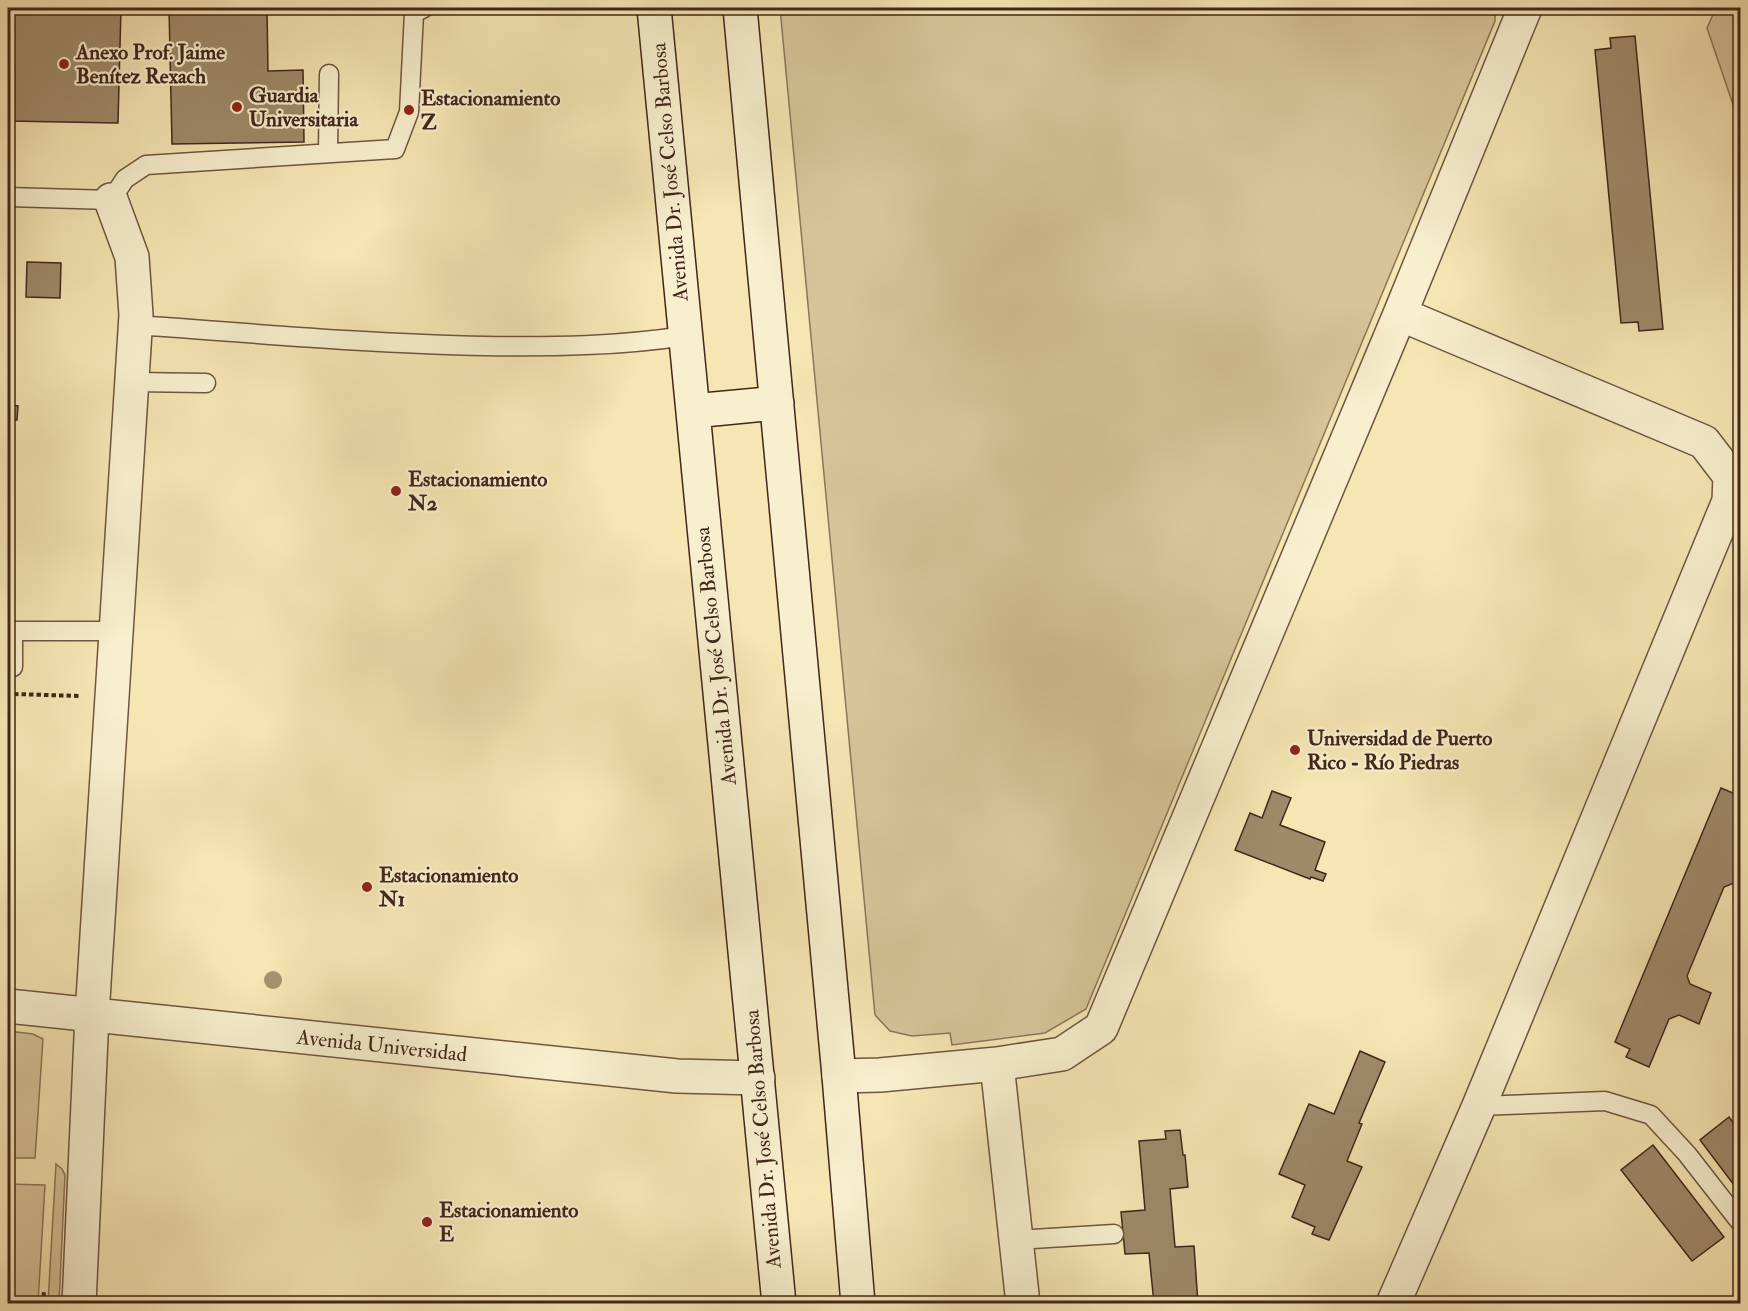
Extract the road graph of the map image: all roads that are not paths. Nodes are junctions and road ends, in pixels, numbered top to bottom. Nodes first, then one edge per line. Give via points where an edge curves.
1 (424, 8) edge
2 (654, 8) edge
3 (740, 8) edge
4 (1525, 8) edge
5 (329, 74) dead end
6 (328, 153) junction
7 (8, 197) edge
8 (111, 200) junction
9 (1400, 314) junction
10 (136, 325) junction
11 (686, 336) junction
12 (132, 382) junction
13 (206, 383) dead end
14 (777, 403) junction
15 (693, 411) junction
16 (116, 631) junction
17 (10, 632) edge
18 (13, 667) dead end
19 (8, 1006) edge
20 (92, 1015) junction
21 (997, 1064) junction
22 (839, 1076) junction
23 (758, 1078) junction
24 (1479, 1106) junction
25 (1740, 1222) edge
26 (1114, 1234) dead end
27 (1016, 1240) junction
28 (79, 1304) edge
29 (779, 1304) edge
30 (858, 1304) edge
31 (1023, 1304) edge
32 (1393, 1304) edge

1 - 6 lane via 414,13 409,112 394,149
2 - 11 street, Avenida Dr. José Celso Barbosa
3 - 14 street
4 - 9 street
5 - 6 lane
6 - 8 lane via 146,165 125,178
7 - 8 lane
8 - 10 street via 132,257
9 - 21 street via 1101,1028 1062,1054
9 - 24 street via 1704,442 1730,476 1729,501
10 - 11 lane via 420,345 558,347
10 - 12 street
11 - 15 street, Avenida Dr. José Celso Barbosa
12 - 13 lane
12 - 16 street
14 - 15 street
14 - 22 street
15 - 23 street, Avenida Dr. José Celso Barbosa
16 - 17 lane
16 - 20 street
17 - 18 lane
19 - 20 street, Avenida Universidad
20 - 23 street, Avenida Universidad via 677,1076
20 - 28 street
21 - 22 street
21 - 27 street
22 - 30 street
23 - 29 street, Avenida Dr. José Celso Barbosa
24 - 25 lane via 1605,1101 1651,1115
24 - 32 street
26 - 27 lane
27 - 31 street

